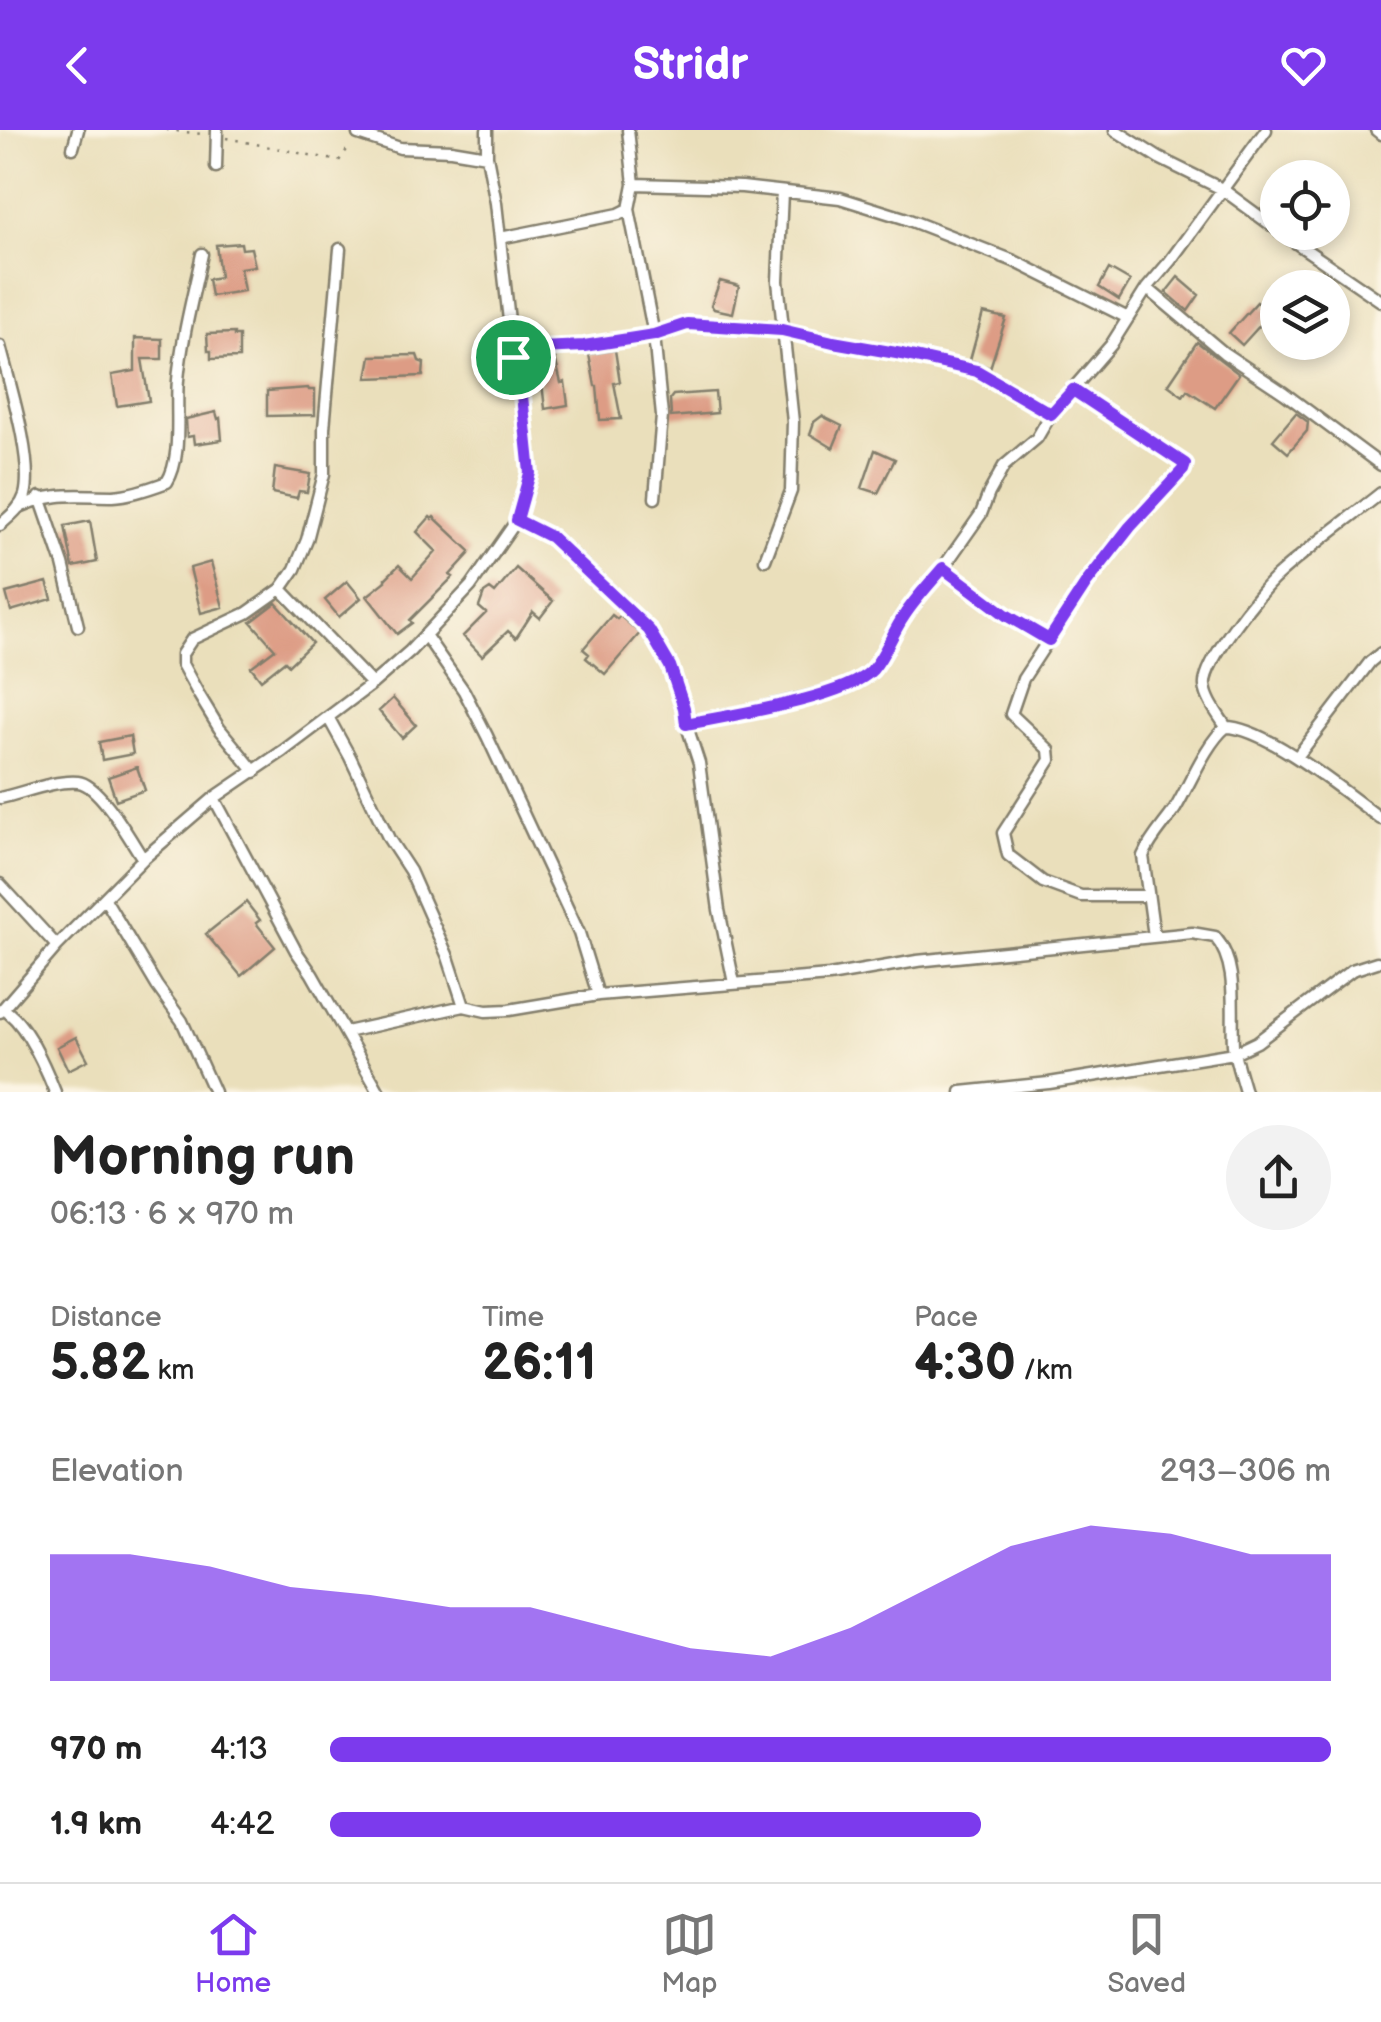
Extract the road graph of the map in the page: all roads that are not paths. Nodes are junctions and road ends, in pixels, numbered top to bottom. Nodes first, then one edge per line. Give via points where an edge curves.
1 (78, 130) edge
2 (487, 130) edge
3 (628, 130) edge
4 (1115, 130) edge
5 (1266, 130) edge
6 (358, 132) edge
7 (217, 133) edge
8 (74, 148) dead end
9 (487, 156) junction
10 (216, 166) dead end
11 (634, 184) junction
12 (1222, 189) junction
13 (782, 192) junction
14 (629, 210) junction
15 (1260, 217) edge
16 (500, 238) junction
17 (340, 249) dead end
18 (1306, 250) edge
19 (202, 254) dead end
20 (1147, 288) junction
21 (1381, 302) edge
22 (1128, 318) junction
23 (782, 330) junction
24 (654, 335) junction
25 (0, 346) edge
26 (513, 357) junction
27 (1073, 390) junction
28 (1051, 414) junction
29 (1381, 465) edge
30 (1381, 493) edge
31 (40, 498) junction
32 (655, 498) dead end
33 (20, 507) junction
34 (517, 520) junction
35 (0, 525) edge
36 (765, 560) dead end
37 (943, 568) junction
38 (281, 589) junction
39 (78, 626) dead end
40 (425, 635) junction
41 (1049, 640) junction
42 (1381, 652) edge
43 (372, 684) junction
44 (328, 717) junction
45 (686, 724) junction
46 (1226, 727) junction
47 (1298, 757) junction
48 (254, 772) junction
49 (0, 798) edge
50 (214, 798) junction
51 (1381, 819) edge
52 (143, 860) junction
53 (0, 884) edge
54 (1148, 896) junction
55 (105, 898) junction
56 (1154, 936) junction
57 (56, 946) junction
58 (1377, 962) dead end
59 (734, 983) junction
60 (598, 995) junction
61 (464, 1006) junction
62 (1, 1010) edge
63 (346, 1032) junction
64 (1234, 1053) junction
65 (55, 1092) edge
66 (214, 1092) edge
67 (379, 1092) edge
68 (961, 1092) edge
69 (1245, 1092) edge

1 - 8 street
2 - 9 street
3 - 11 street
4 - 12 street
5 - 12 street
6 - 9 street via 400,148
7 - 10 street
9 - 16 street
11 - 13 street
11 - 14 street
12 - 15 street
12 - 20 street
13 - 22 street via 840,198 904,218 1014,261
13 - 23 street
14 - 16 street
14 - 24 street
16 - 26 street
17 - 38 street via 324,474 296,569
18 - 21 street
19 - 31 street via 184,338 167,482 116,496
20 - 22 street
20 - 29 street via 1224,353
22 - 27 street
23 - 24 street via 687,324
23 - 28 street via 977,371
23 - 36 street via 792,492
24 - 26 street
24 - 32 street via 662,416
25 - 33 street via 26,466
26 - 34 street via 530,473
27 - 28 street
27 - 41 street via 1185,464 1087,582
28 - 37 street via 1037,438 1004,466
30 - 46 street via 1274,578 1209,665 1204,682
31 - 33 street
31 - 39 street
33 - 35 street
34 - 40 street via 472,586
34 - 45 street via 551,537 649,630 670,666
37 - 41 street
37 - 45 street via 865,677 825,693
38 - 43 street
38 - 48 street via 192,639 182,654 219,728
40 - 43 street
40 - 60 street via 487,736 579,934
41 - 54 street via 1023,679 1012,714 1049,750 1050,760 1004,833 1008,855 1042,882 1081,896
42 - 47 street
43 - 44 street
44 - 48 street
44 - 61 street via 410,871
45 - 59 street
46 - 47 street
46 - 54 street via 1147,847
47 - 51 street
48 - 50 street
49 - 52 street via 86,785
50 - 52 street
50 - 63 street
52 - 55 street
53 - 57 street
54 - 56 street
55 - 57 street
55 - 66 street via 182,1021
56 - 59 street
56 - 64 street via 1208,935 1222,945
57 - 62 street
58 - 64 street via 1352,970
59 - 60 street
60 - 61 street via 510,1010
61 - 63 street
62 - 65 street via 12,1014 32,1042
63 - 67 street
64 - 68 street
64 - 69 street

